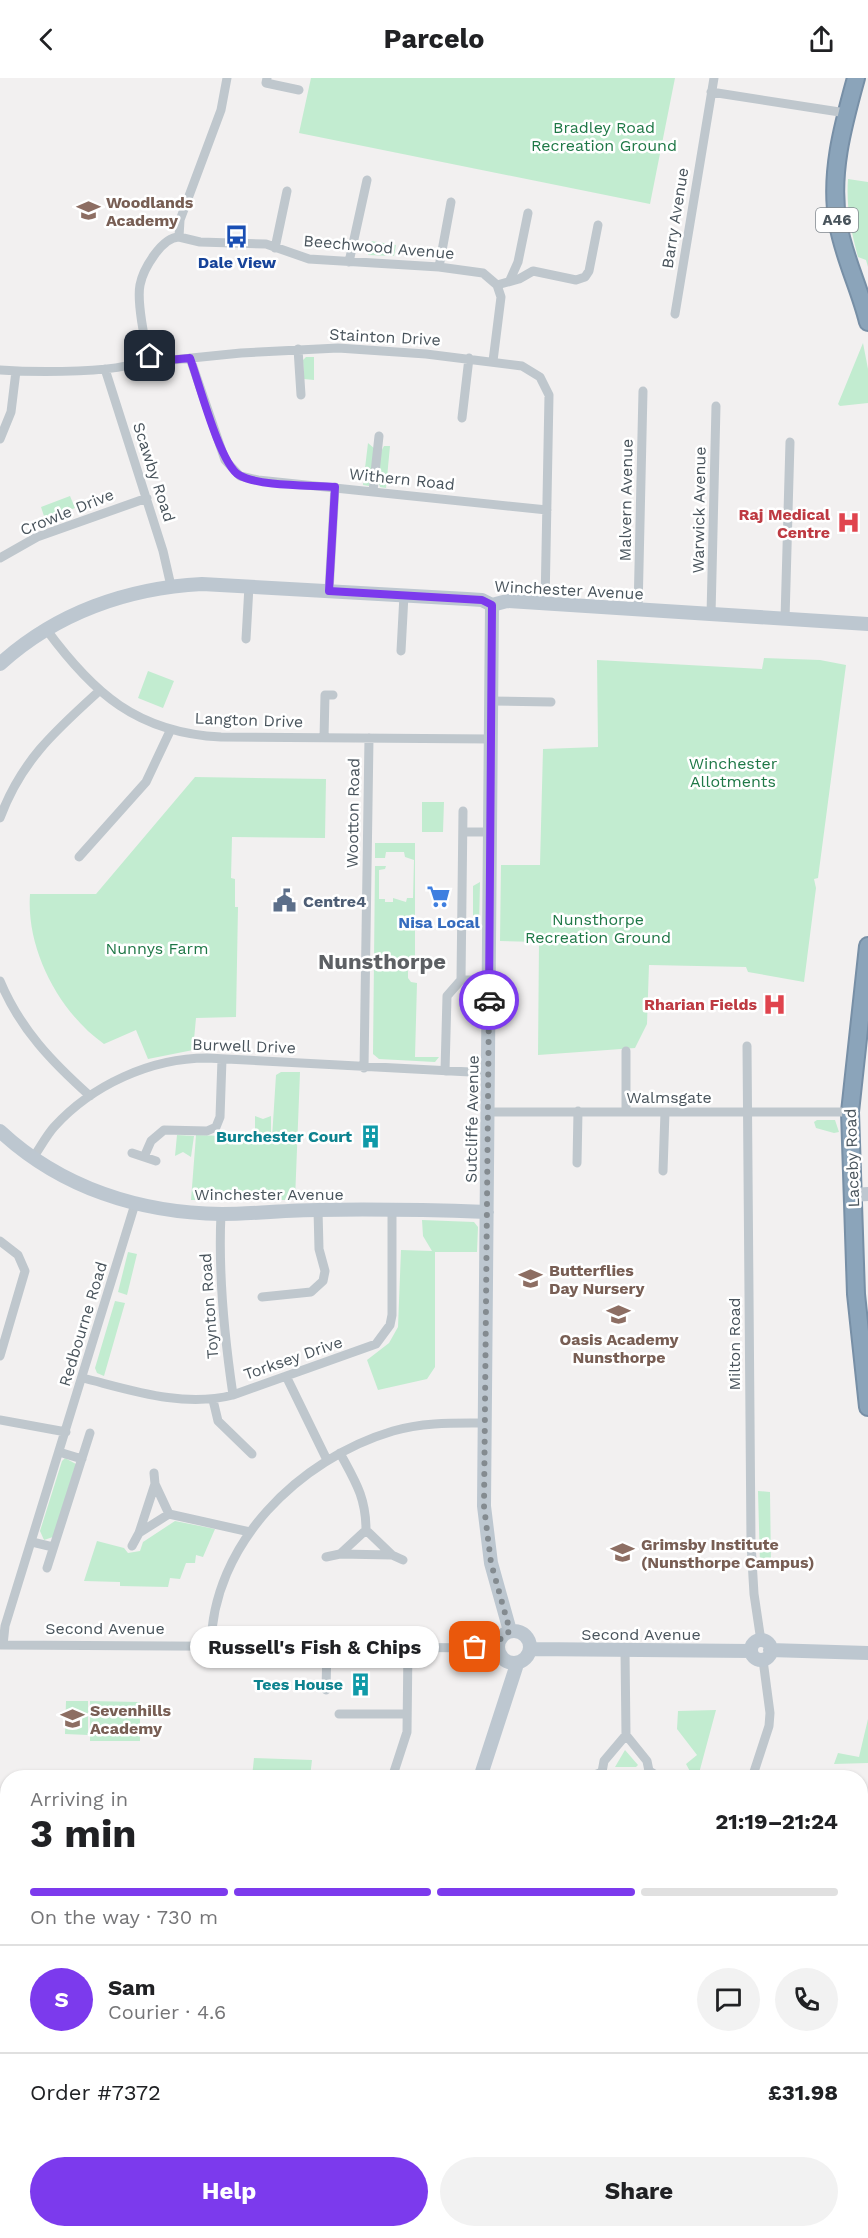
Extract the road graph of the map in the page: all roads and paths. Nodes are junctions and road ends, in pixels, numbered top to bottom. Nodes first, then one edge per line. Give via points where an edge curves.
1 (227, 78) edge
2 (267, 78) edge
3 (714, 78) edge
4 (856, 78) edge
5 (299, 90) dead end
6 (711, 92) junction
7 (846, 113) junction
8 (367, 180) dead end
9 (287, 191) dead end
10 (451, 202) dead end
11 (528, 213) dead end
12 (598, 225) dead end
13 (179, 237) junction
14 (276, 248) junction
15 (349, 262) junction
16 (439, 267) junction
17 (510, 280) junction
18 (497, 285) junction
19 (675, 314) dead end
20 (868, 322) edge
21 (298, 350) junction
22 (150, 356) junction
23 (190, 358) junction
24 (469, 358) junction
25 (493, 361) junction
26 (105, 369) junction
27 (0, 370) edge
28 (16, 371) junction
29 (643, 391) dead end
30 (301, 395) dead end
31 (716, 406) dead end
32 (462, 418) dead end
33 (379, 436) dead end
34 (0, 439) edge
35 (790, 442) dead end
36 (335, 487) junction
37 (373, 490) junction
38 (147, 498) junction
39 (547, 510) junction
40 (0, 558) edge
41 (171, 586) junction
42 (249, 586) junction
43 (329, 591) junction
44 (404, 595) junction
45 (544, 604) junction
46 (492, 605) junction
47 (638, 611) junction
48 (711, 615) junction
49 (785, 619) junction
50 (868, 624) edge
51 (46, 629) junction
52 (246, 639) dead end
53 (401, 651) dead end
54 (0, 664) edge
55 (98, 692) junction
56 (324, 695) dead end
57 (491, 701) junction
58 (551, 702) dead end
59 (171, 729) junction
60 (324, 738) junction
61 (369, 738) junction
62 (491, 739) junction
63 (463, 811) dead end
64 (0, 818) edge
65 (463, 832) junction
66 (490, 832) junction
67 (78, 857) dead end
68 (868, 946) edge
69 (461, 980) junction
70 (489, 980) junction
71 (0, 981) edge
72 (747, 1046) dead end
73 (626, 1051) dead end
74 (222, 1059) junction
75 (364, 1068) junction
76 (445, 1071) junction
77 (489, 1073) junction
78 (90, 1096) junction
79 (578, 1111) junction
80 (488, 1112) junction
81 (626, 1112) junction
82 (665, 1112) junction
83 (748, 1112) junction
84 (850, 1112) junction
85 (0, 1131) edge
86 (132, 1153) dead end
87 (144, 1157) junction
88 (33, 1158) junction
89 (156, 1161) dead end
90 (577, 1163) dead end
91 (663, 1171) dead end
92 (860, 1195) edge
93 (135, 1204) junction
94 (392, 1209) junction
95 (318, 1210) junction
96 (487, 1212) junction
97 (221, 1214) junction
98 (0, 1242) edge
99 (262, 1297) dead end
100 (3, 1334) edge
101 (0, 1356) edge
102 (286, 1376) junction
103 (83, 1378) junction
104 (233, 1395) junction
105 (213, 1400) junction
106 (868, 1407) edge
107 (0, 1420) edge
108 (484, 1423) junction
109 (66, 1432) junction
110 (90, 1433) dead end
111 (59, 1452) junction
112 (340, 1453) junction
113 (252, 1454) dead end
114 (82, 1459) junction
115 (327, 1460) junction
116 (154, 1473) dead end
117 (155, 1484) junction
118 (169, 1514) junction
119 (366, 1530) junction
120 (250, 1532) junction
121 (140, 1533) junction
122 (32, 1542) junction
123 (132, 1546) dead end
124 (53, 1547) junction
125 (340, 1554) junction
126 (392, 1555) junction
127 (326, 1557) dead end
128 (403, 1560) dead end
129 (47, 1568) dead end
130 (510, 1631) junction
131 (1, 1645) edge
132 (408, 1645) junction
133 (327, 1646) junction
134 (211, 1647) junction
135 (498, 1648) junction
136 (530, 1649) junction
137 (761, 1650) junction
138 (625, 1651) junction
139 (868, 1653) edge
140 (517, 1664) junction
141 (326, 1690) dead end
142 (339, 1714) dead end
143 (407, 1714) junction
144 (626, 1735) junction
145 (395, 1770) edge
146 (483, 1770) edge
147 (605, 1770) edge
148 (646, 1770) edge
149 (755, 1770) edge

1 - 13 street via 221,110 180,220
2 - 5 street via 266,82
3 - 6 street, Barry Avenue
4 - 7 highway, A46
6 - 7 street
6 - 19 street, Barry Avenue
7 - 20 highway, A46 via 835,178 838,223
8 - 15 street
9 - 14 street
10 - 16 street
11 - 17 street via 518,262
12 - 17 street via 585,277 533,272
13 - 14 street, Beechwood Avenue
13 - 22 street via 169,238 163,244 140,285
14 - 15 street, Beechwood Avenue via 303,258
15 - 16 street, Beechwood Avenue
16 - 18 street, Beechwood Avenue via 476,270 490,276
17 - 18 street
18 - 25 street via 501,297
21 - 23 street, Stainton Drive
21 - 24 street, Stainton Drive via 382,350
21 - 30 street
22 - 23 street, Stainton Drive via 158,361
22 - 26 street, Stainton Drive via 138,364
23 - 36 street, Withern Road via 225,460 234,471 258,480
24 - 25 street, Stainton Drive
24 - 32 street
25 - 39 street, Stainton Drive via 530,368 548,388
26 - 28 street, Stainton Drive
26 - 38 street, Scawby Road
27 - 28 street, Stainton Drive
28 - 34 street via 11,412
29 - 47 street, Malvern Avenue
31 - 48 street, Warwick Avenue
33 - 37 street
35 - 49 street
36 - 37 street, Withern Road
36 - 43 street
37 - 39 street, Withern Road
38 - 40 street, Crowle Drive via 37,537
38 - 41 street, Scawby Road
39 - 45 street, Stainton Drive
41 - 42 street, Winchester Avenue
41 - 51 street, Winchester Avenue via 105,602
42 - 43 street, Winchester Avenue
42 - 52 street
43 - 44 street, Winchester Avenue
44 - 46 street, Winchester Avenue via 482,600
44 - 53 street
45 - 46 street, Winchester Avenue
45 - 47 street, Winchester Avenue
46 - 57 street, Sutcliffe Avenue
47 - 48 street, Winchester Avenue
48 - 49 street, Winchester Avenue
49 - 50 street, Winchester Avenue
51 - 54 street, Winchester Avenue
51 - 55 street, Langton Drive
55 - 59 street, Langton Drive via 134,715
55 - 64 street via 42,744 20,774
56 - 60 street
57 - 58 street
57 - 62 street, Sutcliffe Avenue
59 - 60 street, Langton Drive via 208,736
59 - 67 street via 146,782
60 - 61 street, Langton Drive
61 - 62 street, Langton Drive
61 - 75 street, Wootton Road
62 - 66 street, Sutcliffe Avenue
63 - 65 street
65 - 66 street
65 - 69 street
66 - 70 street, Sutcliffe Avenue
68 - 84 highway, Laceby Road
69 - 70 street
69 - 76 street via 447,996
70 - 77 street, Sutcliffe Avenue
71 - 78 street via 31,1038
72 - 83 street, Milton Road
73 - 81 street
74 - 75 street, Burwell Drive
74 - 78 street, Burwell Drive via 179,1060 133,1072
74 - 87 street via 220,1117 216,1127 207,1131 164,1130 151,1141
75 - 76 street, Burwell Drive
76 - 77 street, Burwell Drive
77 - 80 street, Sutcliffe Avenue
78 - 88 street, Burwell Drive via 54,1127
79 - 80 street, Walmsgate
79 - 81 street, Walmsgate
79 - 90 street
80 - 96 street, Sutcliffe Avenue
81 - 82 street, Walmsgate
82 - 83 street, Walmsgate
82 - 91 street
83 - 84 street, Walmsgate
83 - 137 street, Milton Road via 751,1543
84 - 92 highway, Laceby Road
85 - 88 street, Winchester Avenue
86 - 87 street
87 - 89 street
88 - 93 street, Winchester Avenue via 86,1188
92 - 106 highway, Laceby Road via 856,1294
93 - 97 street, Winchester Avenue
93 - 103 street, Redbourne Road
94 - 95 street, Winchester Avenue
94 - 96 street, Winchester Avenue
94 - 102 street, Torksey Drive via 392,1315 385,1335 376,1344
95 - 97 street, Winchester Avenue
95 - 99 street via 323,1281 311,1292
96 - 108 street, Sutcliffe Avenue
97 - 104 street, Toynton Road via 222,1320
98 - 100 street via 18,1255 25,1271
100 - 101 street
102 - 104 street, Torksey Drive
102 - 115 street
103 - 105 street, Torksey Drive via 168,1398
103 - 109 street, Redbourne Road
104 - 105 street, Torksey Drive
105 - 113 street via 218,1421
107 - 109 street
108 - 112 street via 427,1425 395,1431
108 - 130 street, Sutcliffe Avenue via 486,1533
109 - 111 street, Redbourne Road
110 - 114 street
111 - 114 street
111 - 122 street, Redbourne Road
112 - 115 street
112 - 119 street via 362,1494
114 - 124 street
115 - 120 street via 289,1488
116 - 117 street
117 - 118 street
117 - 121 street
118 - 120 street
118 - 121 street
119 - 125 street
119 - 126 street
120 - 134 street via 223,1583
121 - 123 street
122 - 124 street
122 - 131 street, Redbourne Road
124 - 129 street
125 - 126 street
125 - 127 street
126 - 128 street
130 - 135 street via 501,1637
130 - 136 street via 526,1636
131 - 134 street, Second Avenue
132 - 133 street, Second Avenue
132 - 135 street, Second Avenue
132 - 143 street
133 - 134 street, Second Avenue
133 - 141 street
135 - 140 street via 503,1660
136 - 138 street, Second Avenue
136 - 140 street
137 - 138 street, Second Avenue
137 - 139 street, Second Avenue
137 - 149 street, Milton Road via 770,1713
138 - 144 street
140 - 146 street
142 - 143 street
143 - 145 street via 407,1732
144 - 147 street via 604,1761
144 - 148 street via 647,1761

